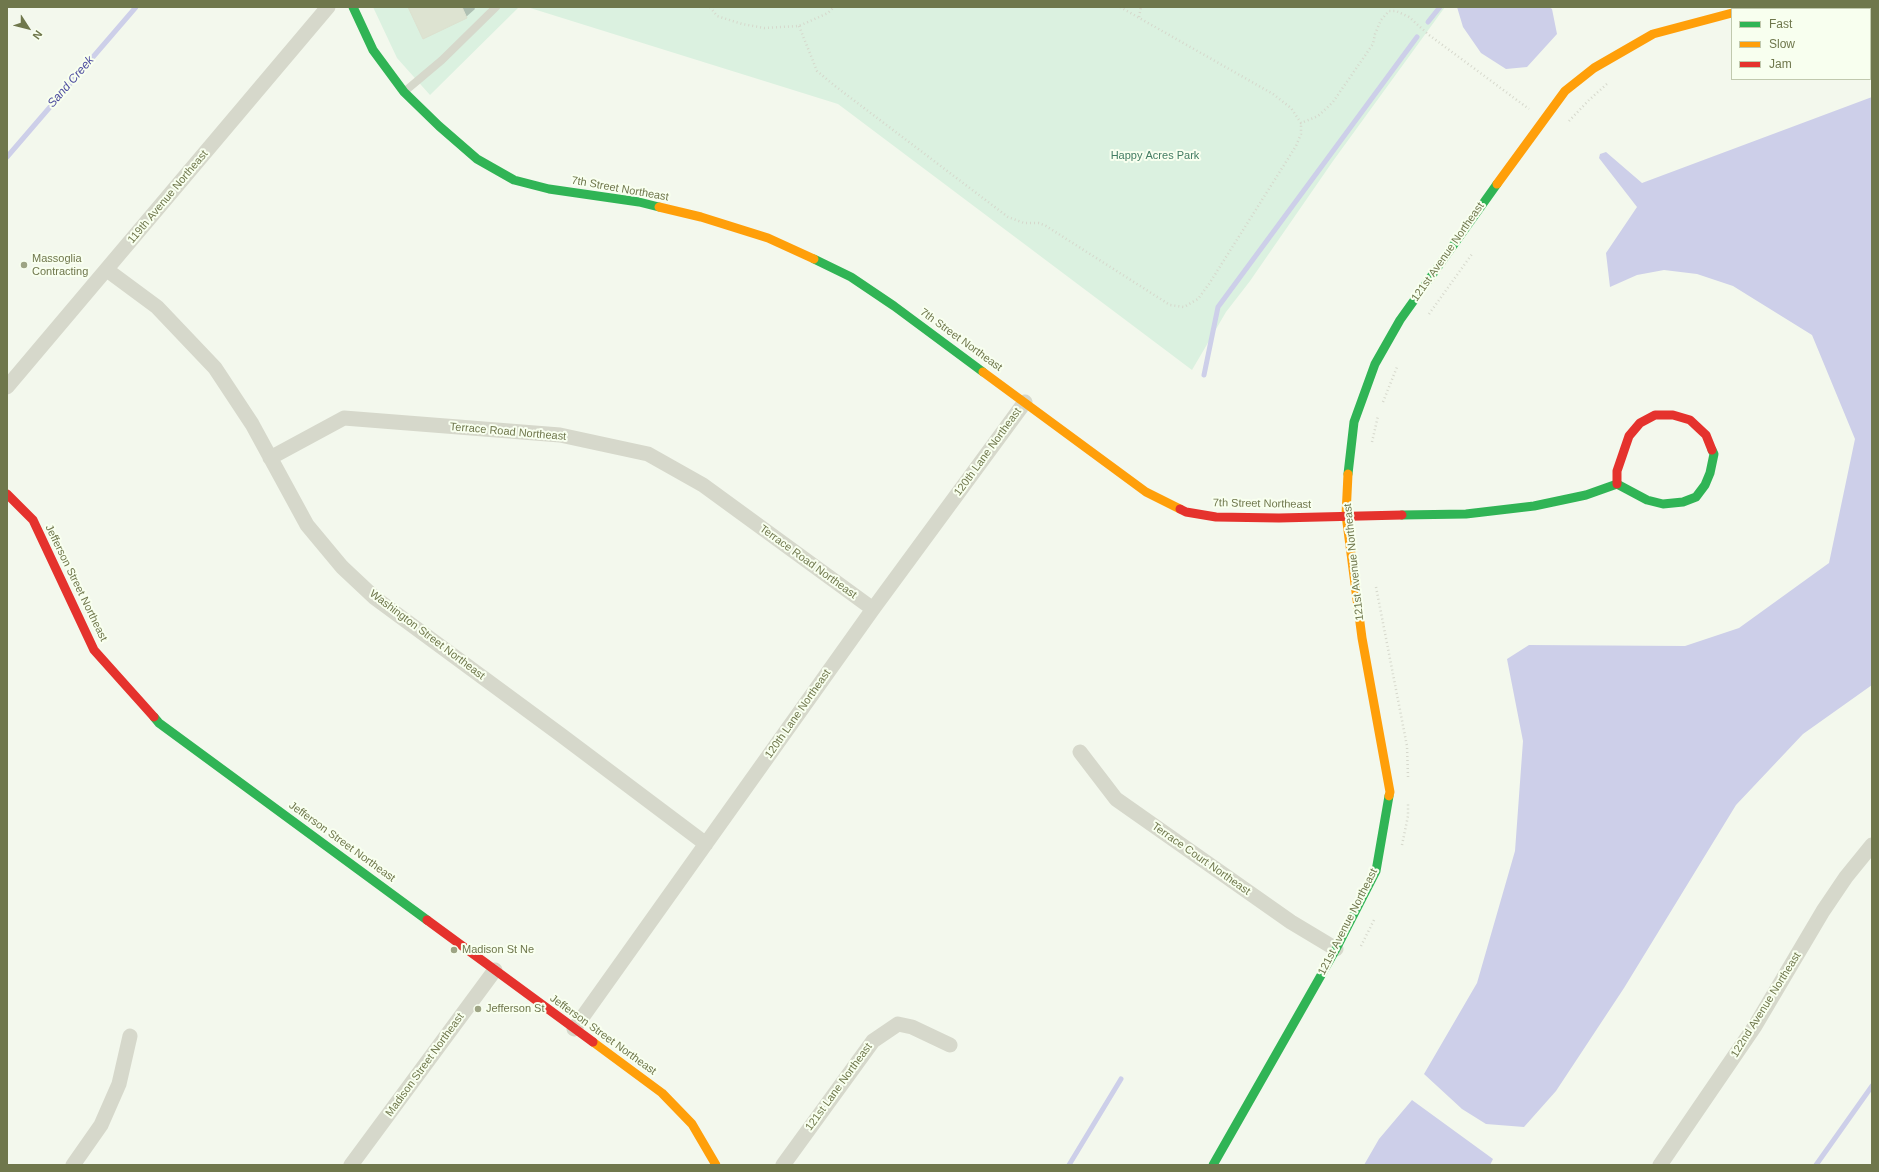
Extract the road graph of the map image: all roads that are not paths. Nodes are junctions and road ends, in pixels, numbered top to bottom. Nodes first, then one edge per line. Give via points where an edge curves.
1 (328, 7) edge
2 (353, 7) edge
3 (496, 7) edge
4 (1731, 13) edge
5 (404, 92) junction
6 (107, 270) junction
7 (7, 387) edge
8 (1025, 402) junction
9 (270, 458) junction
10 (1617, 484) junction
11 (7, 494) edge
12 (1346, 515) junction
13 (873, 609) junction
14 (1080, 752) dead end
15 (706, 844) junction
16 (1872, 845) edge
17 (1336, 949) junction
18 (495, 970) junction
19 (574, 1029) junction
20 (130, 1036) dead end
21 (950, 1044) dead end
22 (355, 1164) edge
23 (73, 1165) edge
24 (716, 1165) edge
25 (783, 1165) edge
26 (1213, 1165) edge
27 (1660, 1165) edge

1 - 6 street, 119th Avenue Northeast
2 - 5 street, 7th Street Northeast via 373,50
3 - 5 lane via 442,60
4 - 12 street, 121st Avenue Northeast via 1653,34 1594,68 1565,91 1400,320 1375,364 1354,422
5 - 8 street, 7th Street Northeast via 438,126 477,159 514,180 549,189 639,202 701,217 768,238 851,277
6 - 7 street, 119th Avenue Northeast
6 - 9 street, Washington Street Northeast via 157,307 215,368 252,424
8 - 12 street, 7th Street Northeast via 1146,492 1186,512 1216,517
8 - 13 street, 120th Lane Northeast
9 - 13 street, Terrace Road Northeast via 344,418 560,435 648,454 703,485
9 - 15 street, Washington Street Northeast via 307,525 342,567 375,598
10 - 10 street via 1647,500 1663,504 1683,502 1696,496 1706,485 1714,454 1706,435 1690,420 1673,415 1655,415 1640,423 1629,436 1617,471
10 - 12 street, 7th Street Northeast via 1586,495 1526,507 1466,514
11 - 18 street, Jefferson Street Northeast via 33,520 94,650 159,723
12 - 17 street, 121st Avenue Northeast via 1362,638 1390,792 1376,871
13 - 15 street, 120th Lane Northeast
14 - 17 street, Terrace Court Northeast via 1116,799 1290,922
15 - 19 street, 120th Lane Northeast
16 - 27 street, 122nd Avenue Northeast via 1846,876 1755,1026
17 - 26 street, 121st Avenue Northeast
18 - 19 street, Jefferson Street Northeast
18 - 22 street, Madison Street Northeast
19 - 24 street, Jefferson Street Northeast via 662,1093 692,1124
20 - 23 street via 119,1084 101,1125
21 - 25 street, 121st Lane Northeast via 898,1024 873,1041

